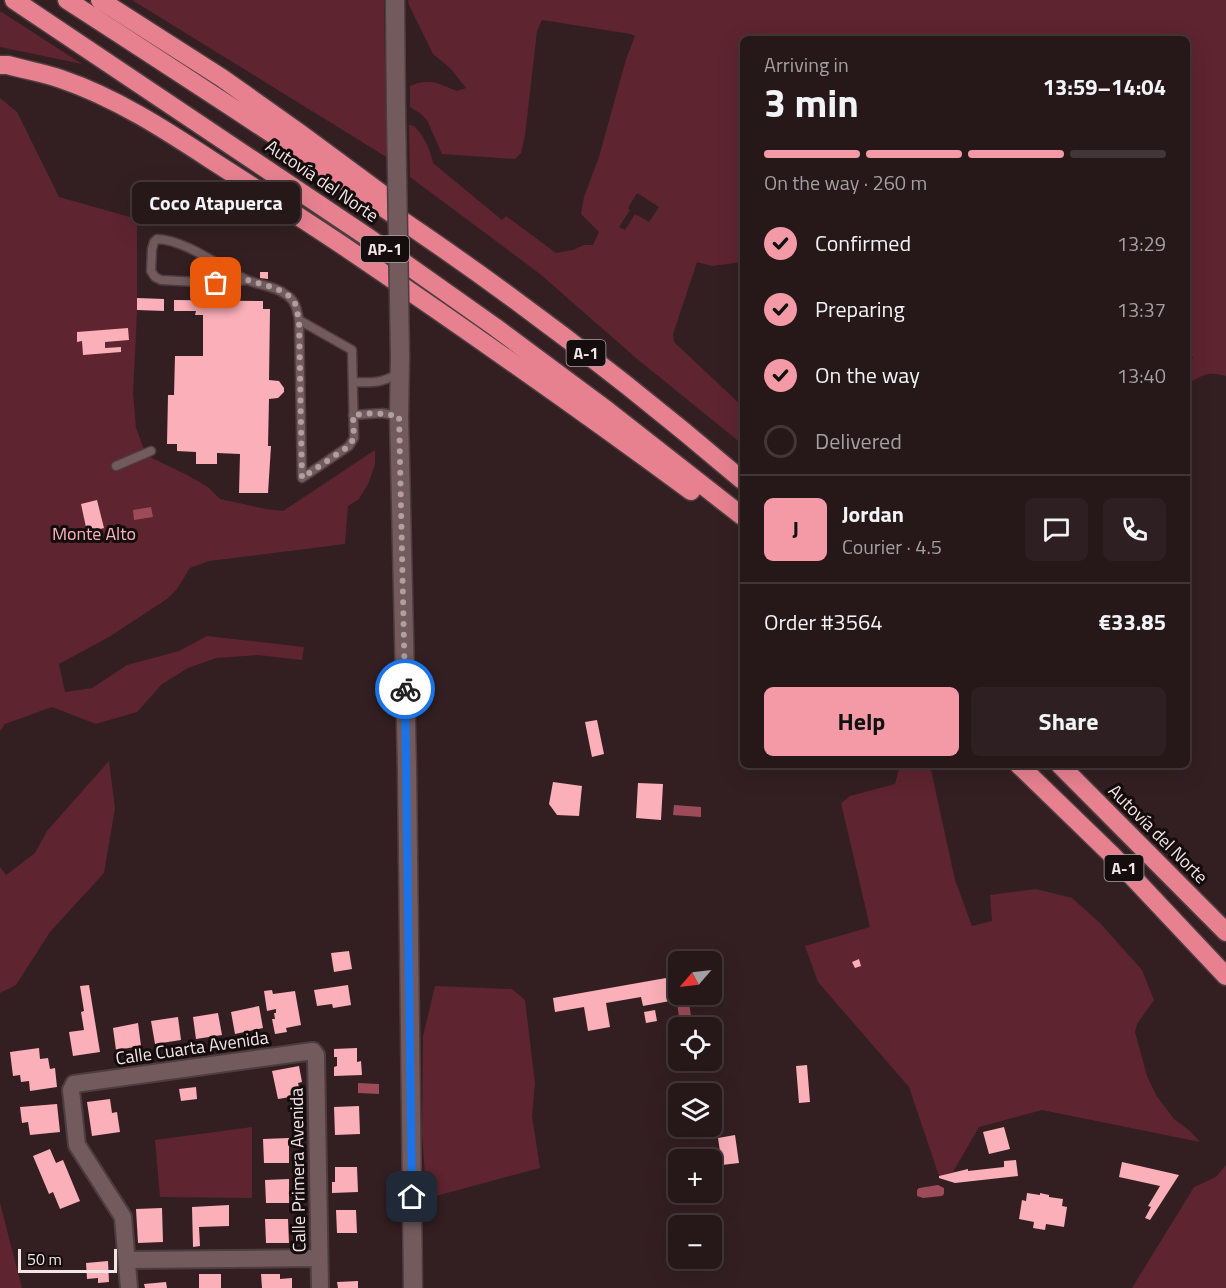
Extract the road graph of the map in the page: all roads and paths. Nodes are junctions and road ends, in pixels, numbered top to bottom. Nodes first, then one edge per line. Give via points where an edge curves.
1 (14, 0) edge
2 (67, 0) edge
3 (100, 0) edge
4 (394, 0) edge
5 (0, 64) edge
6 (423, 235) junction
7 (247, 280) junction
8 (299, 320) junction
9 (400, 365) junction
10 (353, 382) junction
11 (353, 415) junction
12 (399, 416) junction
13 (151, 451) dead end
14 (116, 466) dead end
15 (740, 478) edge
16 (740, 514) edge
17 (740, 528) edge
18 (1022, 768) edge
19 (1063, 768) edge
20 (1226, 932) edge
21 (1226, 976) edge
22 (315, 1052) joint
23 (319, 1258) junction
24 (127, 1260) junction
25 (129, 1288) edge
26 (320, 1288) edge
27 (413, 1288) edge

1 - 16 highway, Autovía del Norte / AP-1 via 495,327
2 - 6 highway, Autovía del Norte / AP-1
3 - 6 highway, A-1 via 301,134 411,215
4 - 9 main road, bridge
5 - 17 highway via 88,90 165,130 447,316
6 - 15 highway, Autovía del Norte / A-1 via 602,365
7 - 7 lane via 176,243 166,239 154,242 152,271 161,280
7 - 8 lane via 287,294 295,303
8 - 10 lane via 351,350
8 - 11 lane via 302,478 349,446 354,438
9 - 10 lane via 388,380
9 - 12 main road
10 - 11 lane
11 - 12 lane
12 - 27 main road
13 - 14 lane
18 - 21 highway, A-1 via 1112,855
19 - 20 highway, Autovía del Norte / A-1
22 - 23 street, Calle Primera Avenida
22 - 24 street, Calle Cuarta Avenida via 74,1084 71,1090 77,1145 123,1217
23 - 24 street
23 - 26 street, Calle Primera Avenida
24 - 25 street

